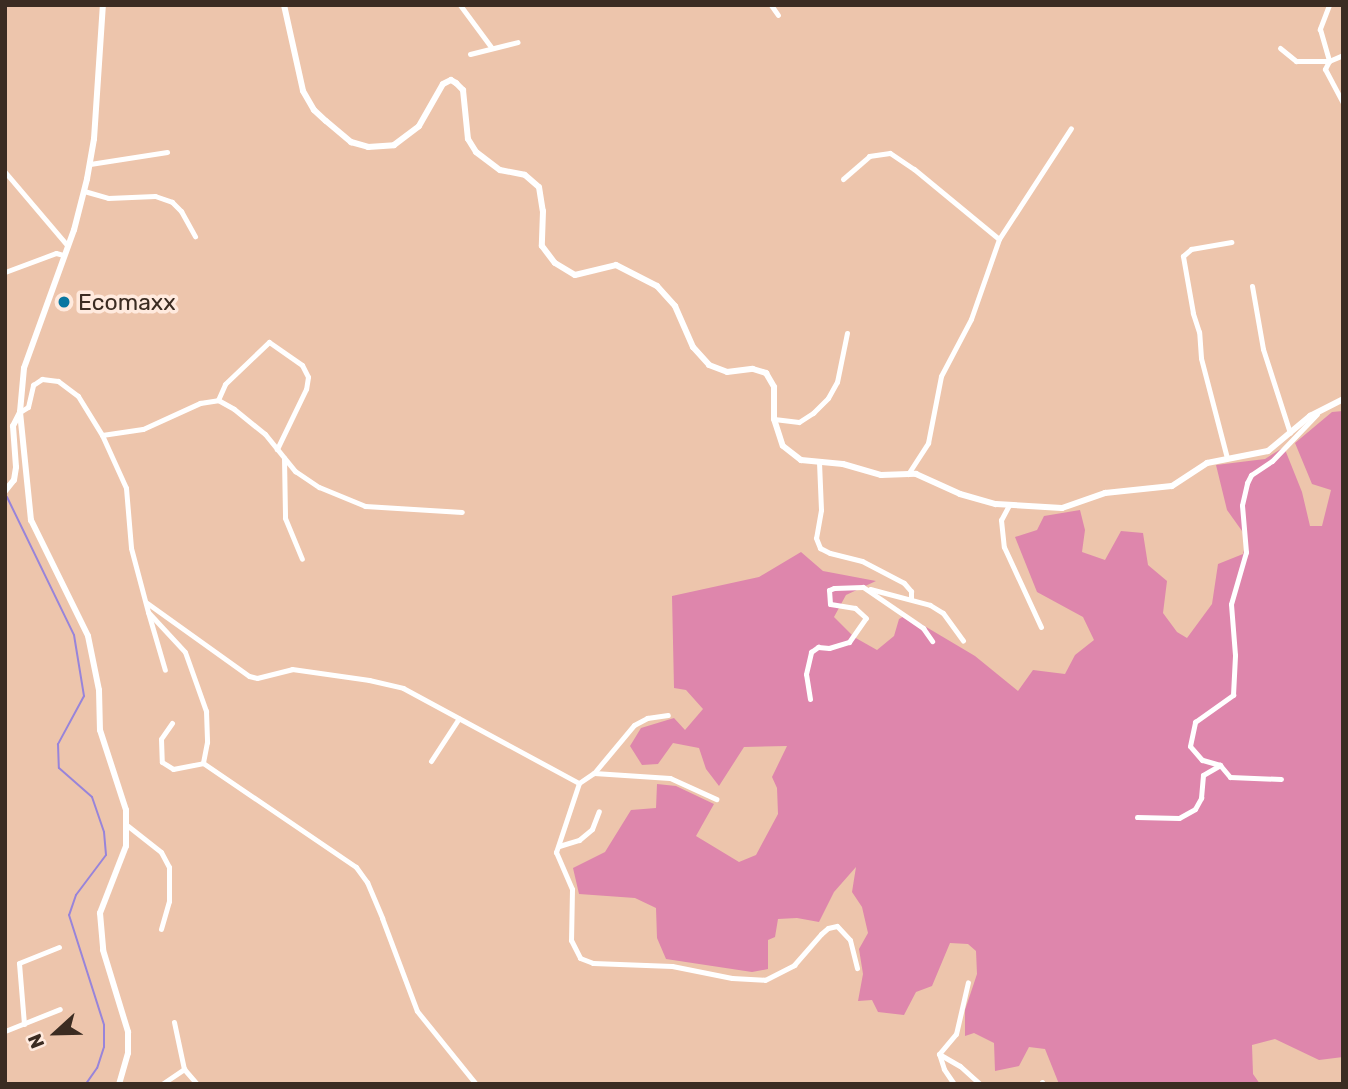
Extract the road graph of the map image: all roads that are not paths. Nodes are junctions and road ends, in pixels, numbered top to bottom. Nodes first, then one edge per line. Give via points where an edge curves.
1 (103, 5) edge
2 (284, 5) edge
3 (460, 5) edge
4 (771, 5) edge
5 (1329, 5) edge
6 (778, 15) dead end
7 (518, 42) dead end
8 (491, 47) junction
9 (1280, 48) dead end
10 (470, 54) dead end
11 (1343, 55) edge
12 (1329, 61) junction
13 (1343, 103) edge
14 (1071, 128) dead end
15 (167, 152) dead end
16 (90, 164) junction
17 (5, 172) edge
18 (843, 179) dead end
19 (84, 191) junction
20 (195, 236) dead end
21 (999, 239) junction
22 (1231, 242) dead end
23 (68, 245) junction
24 (63, 255) junction
25 (5, 272) edge
26 (1252, 286) dead end
27 (847, 333) dead end
28 (1343, 399) edge
29 (218, 400) junction
30 (1325, 407) junction
31 (20, 412) junction
32 (774, 419) junction
33 (1290, 433) junction
34 (102, 435) junction
35 (277, 449) junction
36 (284, 458) junction
37 (1227, 458) junction
38 (819, 462) junction
39 (908, 474) junction
40 (5, 491) edge
41 (1009, 505) junction
42 (462, 512) dead end
43 (303, 559) dead end
44 (863, 587) junction
45 (911, 598) junction
46 (147, 603) junction
47 (148, 612) junction
48 (1041, 627) dead end
49 (932, 641) dead end
50 (962, 641) dead end
51 (164, 670) dead end
52 (810, 699) dead end
53 (668, 715) dead end
54 (460, 718) junction
55 (172, 723) dead end
56 (431, 761) dead end
57 (203, 763) junction
58 (1220, 765) junction
59 (594, 773) junction
60 (1281, 779) dead end
61 (579, 783) junction
62 (716, 799) dead end
63 (599, 811) dead end
64 (1137, 817) dead end
65 (128, 826) junction
66 (559, 846) junction
67 (161, 929) dead end
68 (59, 947) dead end
69 (857, 968) dead end
70 (968, 982) dead end
71 (60, 1009) dead end
72 (174, 1022) dead end
73 (24, 1024) junction
74 (5, 1031) edge
75 (939, 1054) junction
76 (184, 1069) junction
77 (120, 1084) edge
78 (162, 1084) edge
79 (197, 1084) edge
80 (476, 1084) edge
81 (954, 1084) edge
82 (980, 1084) edge

1 - 16 street
2 - 32 street via 303,91 326,121 351,142 368,147 394,145 419,126 443,84 456,83 463,90 468,139 476,152 500,170 525,175 539,187 542,246 555,263 575,275 616,265 657,286 675,306 693,347 709,365 727,372 753,369 766,373 774,387
3 - 8 street
4 - 6 street
5 - 12 street via 1320,29
7 - 8 street
8 - 10 street
9 - 12 street via 1296,61
11 - 12 street
12 - 13 street via 1325,69
14 - 21 street
15 - 16 street
16 - 19 street
17 - 23 street
18 - 21 street via 869,156 890,153
19 - 20 street via 108,198 155,196 172,202
19 - 23 street
21 - 39 street via 971,319 941,376 928,443
22 - 37 street via 1191,249 1183,256 1201,358
23 - 24 street
24 - 25 street via 56,253
24 - 31 street via 24,368
26 - 33 street via 1261,340
27 - 32 street via 837,382 828,398 799,422
28 - 30 street
29 - 34 street via 200,403 143,429
29 - 35 street
29 - 35 street via 225,384 269,342 302,365 308,377 306,389
30 - 33 street
30 - 58 street via 1247,483 1242,505 1246,552 1231,604 1233,695 1195,722 1190,746 1202,760
31 - 34 street via 27,407 33,385 42,379 58,381 78,396
31 - 40 street via 13,426 14,480
31 - 65 street via 31,520 88,636 99,690 100,730
32 - 38 street via 783,446 801,460
33 - 37 street via 1268,451
34 - 46 street via 126,488 131,548
35 - 36 street
36 - 42 street via 319,487 365,506
36 - 43 street via 285,518
37 - 41 street via 1207,463 1172,486 1105,493 1062,508
38 - 39 street via 881,475
38 - 45 street via 821,510 816,538 820,548 862,561 904,583
39 - 41 street via 960,494
41 - 48 street via 1001,520 1004,547
44 - 45 street
44 - 49 street via 923,628
44 - 52 street via 828,590 830,604 855,608 866,618 849,642 811,652 806,674
45 - 50 street via 943,613
46 - 47 street
46 - 54 street via 249,676 292,669 369,680 403,688
47 - 51 street
47 - 57 street via 176,640 194,673 206,711
53 - 59 street via 634,725
54 - 56 street
54 - 61 street
55 - 57 street via 161,740 162,762 173,769
57 - 80 street via 356,867 367,882 416,1011
58 - 60 street via 1230,776
58 - 64 street via 1203,775 1195,809 1179,818
59 - 61 street
59 - 62 street via 670,778
61 - 66 street
63 - 66 street via 592,829 579,840
65 - 67 street via 161,852 169,866 169,901
65 - 77 street via 126,846 100,913 103,950 128,1032
66 - 69 street via 556,852 572,888 571,940 580,958 765,980 794,965 821,934 837,926 850,940
68 - 73 street via 19,963
70 - 75 street via 956,1034
71 - 73 street
72 - 76 street
73 - 74 street
75 - 81 street
75 - 82 street
76 - 78 street
76 - 79 street

